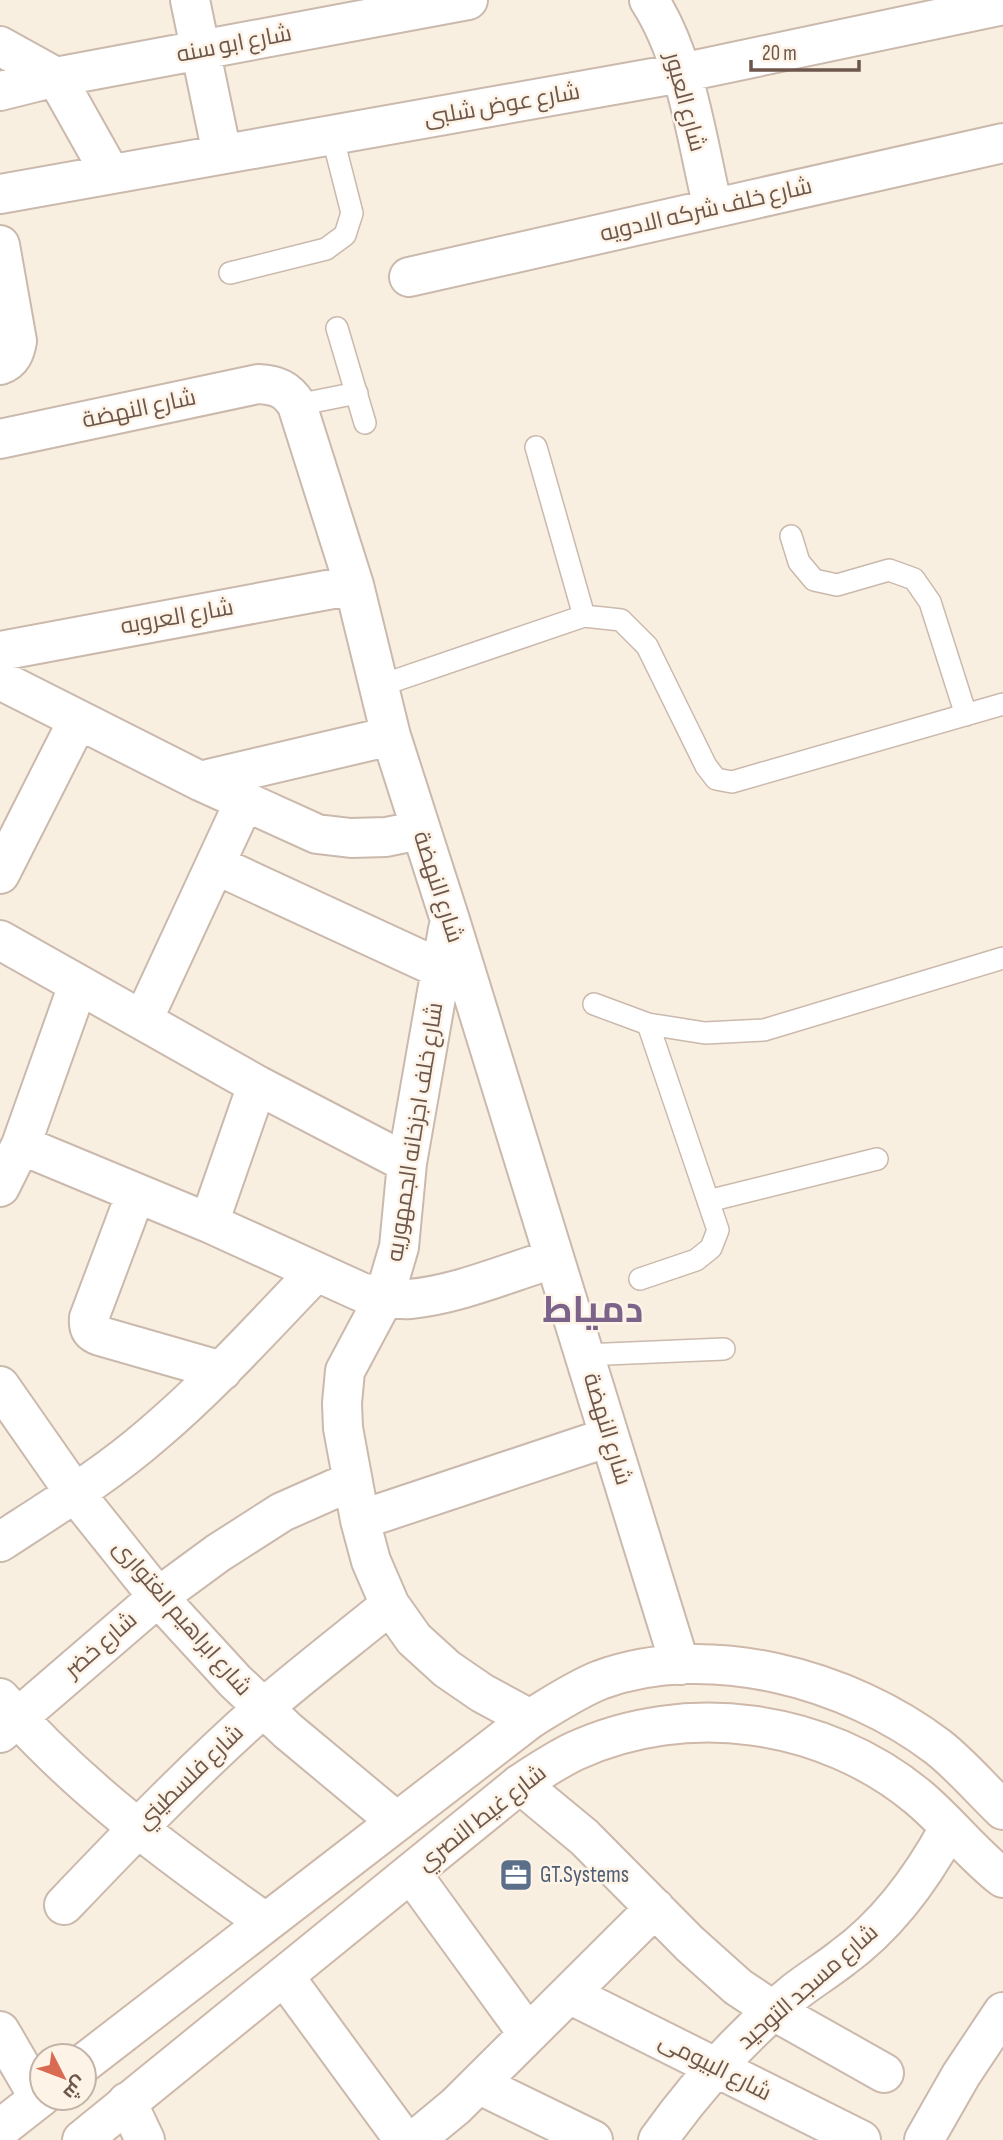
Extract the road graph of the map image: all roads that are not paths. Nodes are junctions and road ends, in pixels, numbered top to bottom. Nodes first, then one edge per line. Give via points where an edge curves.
1 (190, 0) edge
2 (468, 0) edge
3 (649, 0) edge
4 (1003, 5) edge
5 (0, 46) edge
6 (200, 50) junction
7 (681, 73) junction
8 (56, 77) junction
9 (0, 90) edge
10 (332, 135) junction
11 (1003, 142) edge
12 (222, 154) junction
13 (110, 173) junction
14 (0, 194) edge
15 (713, 208) junction
16 (0, 245) edge
17 (230, 273) dead end
18 (410, 276) dead end
19 (337, 328) dead end
20 (0, 365) edge
21 (357, 393) junction
22 (297, 405) junction
23 (365, 423) dead end
24 (0, 439) edge
25 (536, 447) dead end
26 (791, 536) dead end
27 (354, 585) junction
28 (584, 616) junction
29 (0, 651) edge
30 (0, 680) edge
31 (379, 685) junction
32 (1003, 704) edge
33 (966, 715) junction
34 (78, 720) junction
35 (391, 736) junction
36 (200, 781) junction
37 (244, 802) junction
38 (420, 830) junction
39 (216, 865) junction
40 (0, 874) edge
41 (450, 920) junction
42 (0, 940) edge
43 (1003, 958) edge
44 (441, 969) junction
45 (78, 985) junction
46 (594, 1004) dead end
47 (143, 1020) junction
48 (648, 1024) junction
49 (257, 1085) junction
50 (21, 1145) junction
51 (877, 1159) dead end
52 (407, 1163) junction
53 (0, 1187) edge
54 (136, 1193) junction
55 (708, 1201) junction
56 (209, 1223) junction
57 (553, 1259) junction
58 (316, 1272) junction
59 (640, 1279) dead end
60 (384, 1298) junction
61 (724, 1349) dead end
62 (584, 1355) junction
63 (222, 1371) junction
64 (0, 1386) edge
65 (609, 1437) junction
66 (352, 1481) junction
67 (74, 1492) junction
68 (359, 1520) junction
69 (0, 1542) edge
70 (158, 1597) junction
71 (390, 1605) junction
72 (680, 1665) junction
73 (263, 1709) junction
74 (6, 1716) edge
75 (530, 1719) junction
76 (520, 1784) junction
77 (1003, 1810) edge
78 (396, 1821) junction
79 (137, 1828) junction
80 (949, 1828) junction
81 (411, 1873) junction
82 (1003, 1878) edge
83 (64, 1905) dead end
84 (655, 1908) junction
85 (265, 1922) junction
86 (284, 1976) junction
87 (569, 1994) junction
88 (774, 2011) junction
89 (1003, 2012) edge
90 (0, 2031) edge
91 (528, 2034) junction
92 (98, 2052) edge
93 (716, 2068) junction
94 (884, 2073) dead end
95 (28, 2077) edge
96 (478, 2084) junction
97 (127, 2102) junction
98 (28, 2107) edge
99 (0, 2129) edge
100 (587, 2139) edge
101 (82, 2140) edge
102 (145, 2140) edge
103 (404, 2140) edge
104 (415, 2140) edge
105 (658, 2140) edge
106 (861, 2140) edge
107 (924, 2140) edge

1 - 6 street
2 - 6 street, شارع ابو سنه
3 - 7 street, شارع العبور
4 - 7 street, شارع عوض شلبى
5 - 8 street
6 - 8 street, شارع ابو سنه
6 - 12 street
7 - 10 street, شارع عوض شلبى
7 - 15 street, شارع العبور
8 - 9 street, شارع ابو سنه
8 - 13 street
10 - 12 street, شارع عوض شلبى
10 - 17 lane via 352,213 345,235 326,249
11 - 15 street, شارع خلف شركه الادويه
12 - 13 street, شارع عوض شلبى
13 - 14 street, شارع عوض شلبى
15 - 18 street, شارع خلف شركه الادويه
16 - 20 street via 17,341 15,353
19 - 21 lane
21 - 22 lane
21 - 23 lane
22 - 24 street, شارع النهضة via 284,389 258,384
22 - 27 street, شارع النهضة
25 - 28 lane
26 - 33 lane via 799,562 814,580 837,585 889,570 914,579 930,602
27 - 29 street, شارع العروبه
27 - 31 street, شارع النهضة
28 - 31 lane
28 - 33 lane via 621,620 647,646 716,779 732,782
30 - 34 street
31 - 35 street, شارع النهضة
32 - 33 lane
34 - 36 street
34 - 40 street
35 - 36 street
35 - 38 street, شارع النهضة
36 - 37 street
37 - 38 street via 317,834 351,838
37 - 39 street
38 - 41 street, شارع النهضة
39 - 44 street
39 - 47 street
41 - 44 street, شارع خلف اجزخانه الجمهوريه
41 - 57 street, شارع النهضة
42 - 45 street
43 - 48 lane via 764,1030 705,1033
44 - 52 street, شارع خلف اجزخانه الجمهوريه
45 - 47 street
45 - 50 street
46 - 48 lane
47 - 49 street
48 - 55 lane
49 - 52 street
49 - 56 street
50 - 53 street
50 - 54 street
51 - 55 lane
52 - 60 street, شارع خلف اجزخانه الجمهوريه via 399,1247
54 - 56 street
54 - 63 street via 88,1327 93,1334
55 - 59 lane via 718,1230 711,1248 696,1260
56 - 58 street
57 - 60 street via 431,1296
57 - 62 street, شارع النهضة
58 - 60 street
58 - 63 street
60 - 66 street, شارع خلف اجزخانه الجمهوريه via 345,1371 343,1428
61 - 62 lane
62 - 65 street, شارع النهضة
63 - 67 street via 152,1435
64 - 67 street, شارع ابراهيم الغتوارى
65 - 68 street
65 - 72 street, شارع النهضة
66 - 68 street, شارع خلف اجزخانه الجمهوريه
66 - 70 street, شارع خضر via 249,1531
67 - 69 street
67 - 70 street, شارع ابراهيم الغتوارى
68 - 71 street, شارع خلف اجزخانه الجمهوريه
70 - 73 street, شارع ابراهيم الغتوارى
70 - 74 street, شارع خضر
71 - 73 street, شارع فلسطيني
71 - 75 street, شارع خلف اجزخانه الجمهوريه via 414,1639 447,1669
72 - 75 street via 600,1680
72 - 77 street via 719,1665 784,1675 871,1705 938,1747
73 - 78 street, شارع ابراهيم الغتوارى
73 - 79 street, شارع فلسطيني
74 - 79 street
75 - 78 street
76 - 80 street, شارع غيط النصري via 576,1751 637,1730 713,1722 757,1725 842,1750 917,1797
76 - 81 street, شارع غيط النصري
76 - 84 street via 584,1838
78 - 85 street
79 - 83 street, شارع فلسطيني
79 - 85 street
80 - 82 street, شارع غيط النصري
80 - 88 street, شارع مسجد التوحيد via 893,1912
81 - 86 street, شارع غيط النصري
81 - 91 street
84 - 87 street
84 - 88 street via 705,1959
85 - 92 street
86 - 97 street, شارع غيط النصري
86 - 103 street
87 - 91 street
87 - 93 street, شارع البيومى
88 - 93 street, شارع مسجد التوحيد
88 - 94 street
89 - 107 street
90 - 95 street
91 - 96 street
93 - 105 street, شارع مسجد التوحيد
93 - 106 street, شارع البيومى
96 - 100 street
96 - 104 street
97 - 101 street, شارع غيط النصري
97 - 102 street
98 - 99 street

